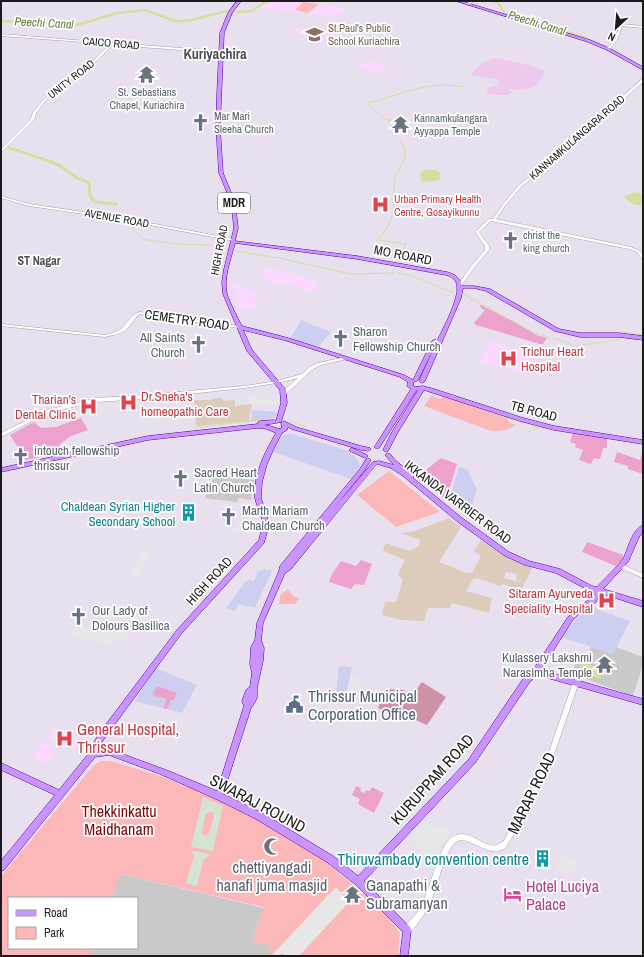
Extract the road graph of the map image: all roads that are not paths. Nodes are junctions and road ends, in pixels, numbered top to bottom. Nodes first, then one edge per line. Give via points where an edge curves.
1 (239, 1) edge
2 (458, 1) edge
3 (473, 1) edge
4 (468, 4) junction
5 (643, 27) edge
6 (1, 35) edge
7 (113, 43) junction
8 (608, 49) junction
9 (221, 52) junction
10 (643, 69) edge
11 (643, 80) edge
12 (1, 151) edge
13 (1, 197) edge
14 (494, 220) junction
15 (234, 241) junction
16 (643, 258) edge
17 (460, 286) junction
18 (1, 325) edge
19 (239, 326) junction
20 (643, 338) edge
21 (345, 358) junction
22 (302, 375) junction
23 (413, 380) junction
24 (277, 382) junction
25 (423, 386) junction
26 (414, 389) junction
27 (284, 393) junction
28 (277, 422) junction
29 (272, 429) junction
30 (283, 429) junction
31 (1, 435) edge
32 (274, 441) junction
33 (643, 442) edge
34 (377, 447) junction
35 (368, 449) junction
36 (387, 452) junction
37 (367, 458) junction
38 (377, 463) junction
39 (1, 469) edge
40 (643, 527) edge
41 (620, 566) junction
42 (282, 571) junction
43 (643, 576) edge
44 (598, 590) junction
45 (643, 604) edge
46 (258, 640) junction
47 (536, 672) junction
48 (256, 673) junction
49 (576, 682) junction
50 (643, 702) edge
51 (97, 753) junction
52 (1, 766) edge
53 (60, 794) junction
54 (219, 796) junction
55 (1, 867) edge
56 (358, 880) junction
57 (407, 930) junction
58 (404, 956) edge

1 - 9 main road, HIGH ROAD / MDR via 226,21
2 - 4 main road
3 - 4 street
4 - 8 main road via 571,35
5 - 8 street via 621,25 616,40
6 - 7 street, CAICO ROAD
7 - 9 street, CAICO ROAD
7 - 12 street, UNITY ROAD via 92,63 54,90 36,110 30,122
8 - 10 main road
9 - 15 main road, HIGH ROAD / MDR via 218,127 221,173 235,209
11 - 14 street, KANNAMKULANGARA ROAD via 572,138 547,165 520,186
13 - 15 street, AVENUE ROAD via 29,205 118,218
14 - 16 street via 630,248 638,251
14 - 17 street, KANNAMKULANGARA ROAD via 490,220 476,232 488,250 472,267
15 - 17 main road, MO ROARD via 400,264 449,274 455,277
15 - 19 main road, HIGH ROAD / MDR via 224,285 225,294
17 - 20 main road via 488,290 557,330 580,335
17 - 23 main road
17 - 25 main road via 461,292 456,306
18 - 19 street, CEMETRY ROAD via 105,336 123,330 140,312
19 - 21 main road
19 - 24 main road, HIGH ROAD / MDR via 250,351
21 - 22 street via 320,364
21 - 23 main road
22 - 24 street
22 - 27 street
23 - 25 main road
23 - 26 main road via 410,386
24 - 27 main road, HIGH ROAD / MDR
24 - 31 street via 96,400 49,411
25 - 26 main road
25 - 33 main road, TB ROAD via 522,420 554,428
25 - 36 main road via 395,432
26 - 34 main road
27 - 28 main road via 284,403
28 - 29 main road via 272,424
28 - 30 main road
28 - 39 main road via 158,433
29 - 30 main road
29 - 32 main road
29 - 39 main road via 258,426 154,437
30 - 32 main road, HIGH ROAD
30 - 35 main road
30 - 37 main road via 352,449
32 - 51 main road, HIGH ROAD via 260,478 258,500 264,517 262,541 179,632 101,736 97,744
34 - 35 main road
34 - 36 main road
35 - 37 main road via 365,453
36 - 38 main road via 386,460
36 - 44 main road, IKKANDA VARRIER ROAD via 394,462 510,552 569,572
37 - 38 main road
37 - 42 main road via 362,470 283,566
38 - 42 main road via 288,568
38 - 44 main road, IKKANDA VARRIER ROAD via 393,467 507,554 527,563 558,571
40 - 41 main road, KURUPPAM ROAD via 636,536 626,560
41 - 43 street
41 - 44 main road, KURUPPAM ROAD
42 - 46 main road via 260,624
44 - 45 main road
44 - 47 main road, KURUPPAM ROAD via 594,600 570,619
46 - 48 main road via 260,660
46 - 48 main road via 254,647
47 - 49 main road
47 - 56 main road, KURUPPAM ROAD via 526,681 499,723 460,774
48 - 54 main road
49 - 50 main road
49 - 57 street, MARAR ROAD via 537,786 505,844 492,848 465,837 453,840 446,850 429,899
51 - 53 main road via 88,759
51 - 54 main road, SWARAJ ROUND via 109,752
52 - 53 main road
53 - 55 main road
54 - 56 main road, SWARAJ ROUND via 259,816 330,859
56 - 57 main road, SWARAJ ROUND
57 - 58 main road

